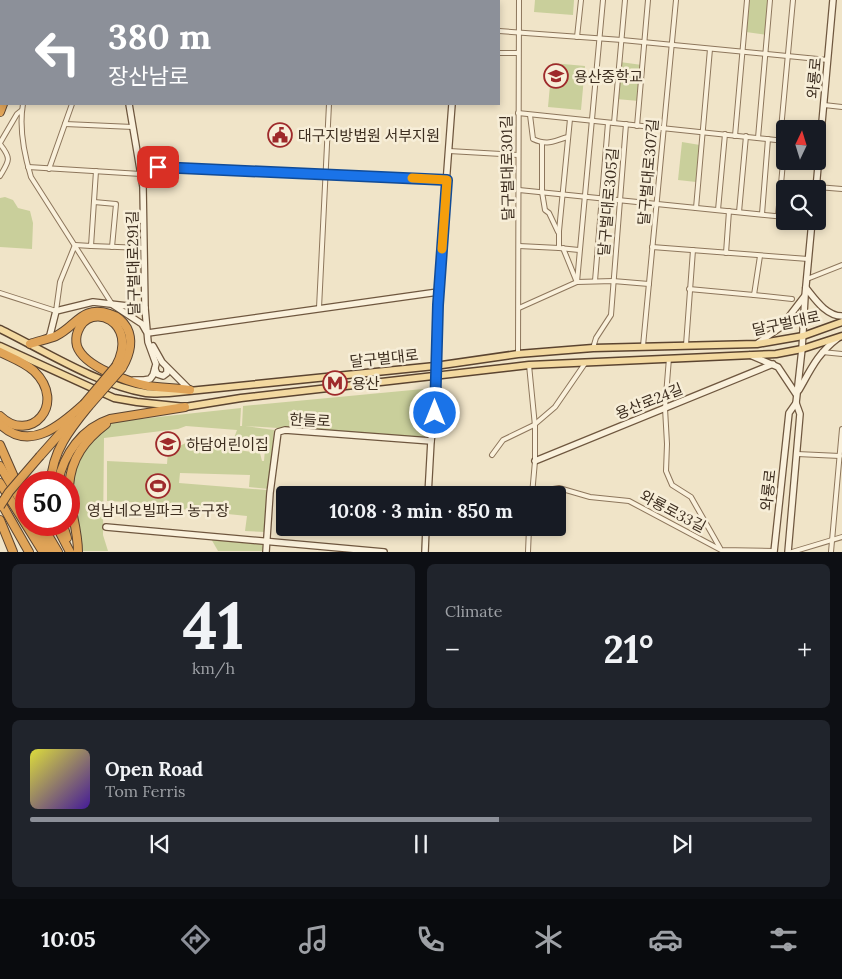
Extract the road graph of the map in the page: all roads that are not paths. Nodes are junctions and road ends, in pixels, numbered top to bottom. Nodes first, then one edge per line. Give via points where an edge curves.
1 (519, 0) edge
2 (580, 0) edge
3 (603, 0) edge
4 (626, 0) edge
5 (648, 0) edge
6 (676, 0) edge
7 (747, 0) edge
8 (770, 0) edge
9 (793, 0) edge
10 (833, 0) edge
11 (500, 31) edge
12 (518, 33) junction
13 (577, 37) junction
14 (600, 39) junction
15 (622, 40) junction
16 (644, 43) junction
17 (672, 45) junction
18 (710, 49) junction
19 (743, 52) junction
20 (500, 53) edge
21 (518, 53) junction
22 (766, 54) junction
23 (788, 56) junction
24 (828, 60) junction
25 (23, 105) edge
26 (72, 105) edge
27 (129, 105) edge
28 (329, 105) edge
29 (452, 105) edge
30 (824, 105) junction
31 (842, 107) edge
32 (22, 110) junction
33 (518, 113) junction
34 (530, 115) junction
35 (570, 119) junction
36 (784, 120) edge
37 (822, 120) edge
38 (592, 121) junction
39 (608, 122) junction
40 (614, 123) junction
41 (65, 124) junction
42 (626, 124) junction
43 (637, 126) junction
44 (133, 127) junction
45 (663, 128) junction
46 (703, 132) junction
47 (724, 134) junction
48 (735, 136) junction
49 (746, 136) junction
50 (568, 137) junction
51 (758, 138) junction
52 (768, 139) junction
53 (776, 140) edge
54 (0, 143) edge
55 (542, 143) junction
56 (449, 151) junction
57 (518, 155) junction
58 (140, 166) junction
59 (28, 167) junction
60 (49, 168) junction
61 (96, 171) junction
62 (141, 174) junction
63 (326, 174) junction
64 (0, 176) edge
65 (447, 180) junction
66 (826, 188) edge
67 (842, 189) edge
68 (519, 190) junction
69 (542, 192) junction
70 (562, 194) junction
71 (584, 196) junction
72 (601, 198) junction
73 (620, 200) junction
74 (94, 202) junction
75 (656, 204) junction
76 (696, 208) junction
77 (718, 210) junction
78 (729, 211) junction
79 (739, 212) junction
80 (762, 214) junction
81 (776, 216) edge
82 (811, 230) edge
83 (559, 232) junction
84 (74, 245) junction
85 (91, 246) junction
86 (519, 246) junction
87 (112, 247) junction
88 (652, 247) junction
89 (144, 248) junction
90 (561, 248) junction
91 (579, 250) junction
92 (692, 250) junction
93 (726, 253) junction
94 (760, 256) junction
95 (808, 259) junction
96 (842, 265) edge
97 (806, 279) junction
98 (595, 281) junction
99 (613, 281) junction
100 (577, 282) junction
101 (649, 284) junction
102 (806, 288) junction
103 (689, 289) junction
104 (0, 292) edge
105 (438, 292) junction
106 (754, 295) junction
107 (805, 296) junction
108 (792, 299) dead end
109 (112, 304) junction
110 (145, 308) junction
111 (319, 308) junction
112 (518, 308) junction
113 (56, 311) junction
114 (842, 316) edge
115 (842, 322) edge
116 (0, 328) edge
117 (148, 333) junction
118 (803, 336) junction
119 (841, 336) edge
120 (47, 339) junction
121 (30, 344) junction
122 (756, 344) junction
123 (686, 345) junction
124 (0, 346) edge
125 (643, 346) junction
126 (593, 348) junction
127 (802, 349) junction
128 (0, 352) edge
129 (821, 352) junction
130 (518, 354) junction
131 (842, 354) edge
132 (750, 355) junction
133 (670, 358) junction
134 (586, 362) junction
135 (773, 364) junction
136 (529, 365) junction
137 (435, 366) junction
138 (119, 367) junction
139 (167, 368) junction
140 (155, 369) junction
141 (435, 377) junction
142 (123, 379) junction
143 (190, 390) junction
144 (796, 394) junction
145 (796, 403) junction
146 (86, 406) junction
147 (185, 408) junction
148 (664, 408) junction
149 (0, 416) edge
150 (123, 417) junction
151 (0, 424) edge
152 (535, 424) junction
153 (842, 429) edge
154 (431, 441) junction
155 (0, 445) edge
156 (797, 454) junction
157 (492, 455) dead end
158 (841, 456) edge
159 (535, 460) junction
160 (0, 466) edge
161 (52, 471) edge
162 (61, 471) edge
163 (71, 471) edge
164 (15, 479) edge
165 (0, 483) edge
166 (428, 486) edge
167 (533, 486) edge
168 (566, 490) edge
169 (15, 491) edge
170 (0, 501) edge
171 (0, 506) edge
172 (0, 520) edge
173 (106, 527) dead end
174 (41, 536) edge
175 (49, 536) edge
176 (63, 536) edge
177 (67, 536) edge
178 (78, 536) edge
179 (426, 536) edge
180 (529, 536) edge
181 (842, 537) edge
182 (833, 540) junction
183 (266, 541) junction
184 (721, 550) junction
185 (774, 551) edge
186 (13, 552) edge
187 (29, 552) edge
188 (43, 552) edge
189 (50, 552) edge
190 (58, 552) edge
191 (72, 552) edge
192 (78, 552) edge
193 (266, 552) edge
194 (384, 552) edge
195 (425, 552) edge
196 (528, 552) edge
197 (788, 552) edge
198 (792, 552) edge
199 (832, 552) edge

1 - 12 street, 달구벌대로301길
2 - 13 street
3 - 14 street
4 - 15 street
5 - 16 street
6 - 17 street, 달구벌대로307길
7 - 19 street
8 - 22 street
9 - 23 street
10 - 24 street, 와룡로
11 - 12 street
12 - 13 street
12 - 21 street, 달구벌대로301길
13 - 14 street
14 - 15 street
14 - 38 street
15 - 16 street
15 - 40 street
16 - 17 street
16 - 43 street
17 - 18 street
17 - 45 street, 달구벌대로307길
18 - 19 street
18 - 46 street
19 - 22 street
19 - 48 street
20 - 21 street
21 - 33 street, 달구벌대로301길
22 - 23 street
22 - 51 street
23 - 24 street
23 - 36 street
24 - 30 street, 와룡로
25 - 32 street
26 - 41 street
27 - 44 street, 달구벌대로291길
28 - 63 street
29 - 56 street
30 - 31 street
30 - 37 street, 와룡로
32 - 54 street
32 - 59 street
33 - 34 street
33 - 57 street, 달구벌대로301길
34 - 35 street
34 - 55 street via 533,140
35 - 38 street
35 - 50 street
38 - 39 street
38 - 71 street
39 - 40 street
39 - 72 street
40 - 42 street
41 - 44 street
41 - 60 street
42 - 43 street
42 - 73 street, 달구벌대로305길
43 - 45 street
44 - 58 street, 달구벌대로291길
45 - 46 street
45 - 75 street, 달구벌대로307길
46 - 47 street
46 - 76 street
47 - 48 street
47 - 77 street
48 - 49 street
49 - 51 street
49 - 79 street
50 - 55 street
50 - 70 street
51 - 52 street
52 - 53 street
52 - 80 street
54 - 64 street via 8,153 8,162
55 - 69 street
56 - 57 street
56 - 65 street
57 - 68 street, 달구벌대로301길
58 - 62 street, 달구벌대로291길
58 - 63 street
59 - 60 street
59 - 84 street
60 - 61 street
61 - 62 street
61 - 74 street
62 - 89 street, 달구벌대로291길
63 - 65 street
63 - 111 street
65 - 105 street
66 - 67 street
68 - 69 street
68 - 86 street, 달구벌대로301길
69 - 70 street
69 - 83 street via 545,210
70 - 71 street
70 - 83 street
71 - 72 street
71 - 91 street
72 - 73 street
72 - 98 street
73 - 75 street
73 - 99 street, 달구벌대로305길
74 - 85 street
74 - 87 street via 116,204
75 - 76 street
75 - 88 street, 달구벌대로307길
76 - 77 street
77 - 78 street
78 - 79 street
78 - 93 street
79 - 80 street
80 - 81 street
82 - 95 street, 와룡로
83 - 90 street
84 - 85 street
84 - 109 street
84 - 113 street via 60,282
85 - 87 street
86 - 90 street
86 - 112 street, 달구벌대로301길
87 - 89 street
88 - 92 street
88 - 101 street, 달구벌대로307길
89 - 110 street, 달구벌대로291길
90 - 91 street
90 - 100 street
91 - 100 street
92 - 93 street
92 - 103 street
93 - 94 street
94 - 95 street
94 - 106 street
95 - 97 street, 와룡로
96 - 97 street
97 - 102 street, 와룡로
98 - 99 street
98 - 100 street
99 - 101 street
99 - 126 street, 달구벌대로305길 via 611,315
100 - 112 street
101 - 125 street, 달구벌대로307길
102 - 107 street, 와룡로
102 - 114 street via 824,309
103 - 106 street
103 - 123 street
104 - 113 street
105 - 111 street
105 - 137 street
106 - 108 street
107 - 118 street, 와룡로
107 - 122 street via 782,327
109 - 110 street
109 - 113 street via 94,302
109 - 117 street via 142,324
110 - 117 street, 달구벌대로291길
111 - 117 street
112 - 130 street, 달구벌대로301길
113 - 120 street
115 - 118 main road, 달구벌대로
116 - 121 main road, 달구벌대로
117 - 139 street via 158,357
117 - 140 street
118 - 122 main road, 달구벌대로
118 - 127 street, 와룡로
119 - 127 main road, 달구벌대로
119 - 129 street
120 - 121 highway
120 - 138 highway via 93,312 116,316 127,328 131,340 129,356
121 - 143 main road, 달구벌대로 via 118,386 147,393
122 - 123 main road, 달구벌대로
123 - 125 main road, 달구벌대로
124 - 147 main road, 달구벌대로 via 114,398
125 - 126 main road, 달구벌대로
126 - 130 main road, 달구벌대로
127 - 132 main road, 달구벌대로
127 - 144 street, 와룡로
128 - 149 highway via 34,372 48,396 44,413 36,422 16,425
129 - 131 street
129 - 144 street
130 - 137 main road, 달구벌대로
132 - 133 main road, 달구벌대로
132 - 135 street
133 - 134 main road, 달구벌대로
133 - 148 street
134 - 136 main road, 달구벌대로
134 - 152 street via 555,407
135 - 144 street via 782,371
135 - 148 street, 용산로24길
136 - 141 main road, 달구벌대로
136 - 152 street
137 - 141 street
137 - 143 main road, 달구벌대로
138 - 142 highway via 123,349 121,330 104,318 86,320 77,335 77,346 83,357
138 - 146 highway, bridge
139 - 140 street via 163,376
139 - 143 street
140 - 142 street via 153,375 144,380
141 - 147 main road, 달구벌대로 via 241,398
141 - 154 street
142 - 143 highway
144 - 145 street, 와룡로
145 - 156 street, 와룡로 via 800,414
145 - 185 street, 와룡로 via 789,413
146 - 151 highway via 57,426 35,436 14,434
146 - 161 highway via 60,446
146 - 171 highway, bridge
147 - 150 highway
148 - 159 street, 용산로24길
148 - 184 street via 666,471 672,485 690,497
150 - 162 highway via 100,422 91,428 76,442
150 - 163 highway via 91,435 79,451
152 - 157 street via 503,440
152 - 159 street
153 - 158 street
154 - 166 street
154 - 183 street, 한들로 via 278,432
155 - 164 highway
156 - 158 street
156 - 197 street, 와룡로
158 - 182 street
159 - 167 street
160 - 169 highway
165 - 188 highway
168 - 184 street, 와룡로33길 via 590,497 629,500
170 - 187 highway
172 - 186 highway
173 - 183 street
174 - 189 highway
175 - 190 highway
176 - 191 highway
177 - 191 highway
178 - 192 highway
179 - 195 street
180 - 196 street
181 - 182 street
182 - 198 street
182 - 199 street
183 - 193 street, 한들로
183 - 194 street
184 - 185 street, 와룡로33길

